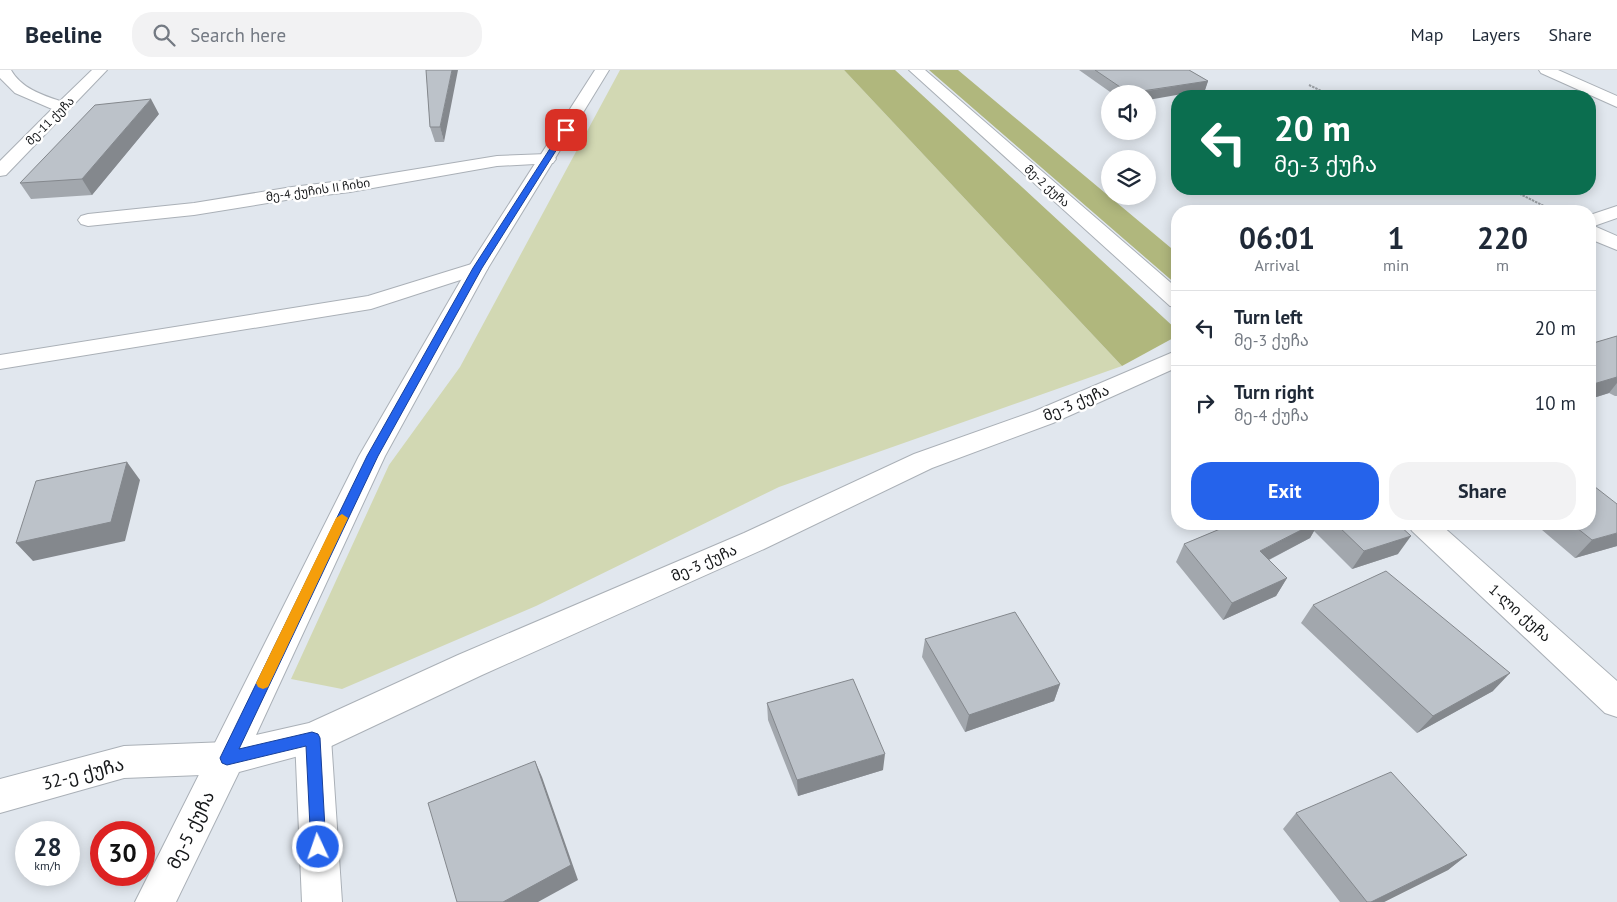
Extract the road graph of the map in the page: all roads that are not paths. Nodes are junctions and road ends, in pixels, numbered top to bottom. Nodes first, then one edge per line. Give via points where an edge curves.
1 (4, 70) edge
2 (100, 70) edge
3 (602, 70) edge
4 (916, 70) edge
5 (1546, 70) edge
6 (1590, 90) edge
7 (1596, 93) edge
8 (1617, 102) edge
9 (63, 108) junction
10 (547, 159) junction
11 (0, 172) edge
12 (1617, 212) edge
13 (1596, 219) edge
14 (88, 220) dead end
15 (1596, 234) edge
16 (1617, 244) edge
17 (478, 268) junction
18 (1171, 295) edge
19 (1171, 361) edge
20 (0, 362) edge
21 (1429, 530) edge
22 (1617, 702) edge
23 (312, 738) junction
24 (227, 758) junction
25 (0, 796) edge
26 (155, 902) edge
27 (322, 902) edge

1 - 9 street via 7,79 27,93
2 - 9 street, მე-11 ქუჩა
3 - 10 street, მე-5 ქუჩა
4 - 18 street, მე-2 ქუჩა
5 - 6 street
7 - 8 street
9 - 11 street, მე-11 ქუჩა
10 - 14 street, მე-4 ქუჩის II ჩიხი via 497,161 194,209
10 - 17 street, მე-5 ქუჩა
12 - 13 street
15 - 16 street
17 - 20 street via 371,302
17 - 24 street, მე-5 ქუჩა via 372,456
19 - 23 street, მე-3 ქუჩა via 1044,417 923,461 754,541
21 - 22 street, 1-ლი ქუჩა
23 - 24 street, მე-3 ქუჩა
23 - 27 street
24 - 25 street, 32-ე ქუჩა via 124,762
24 - 26 street, მე-5 ქუჩა

